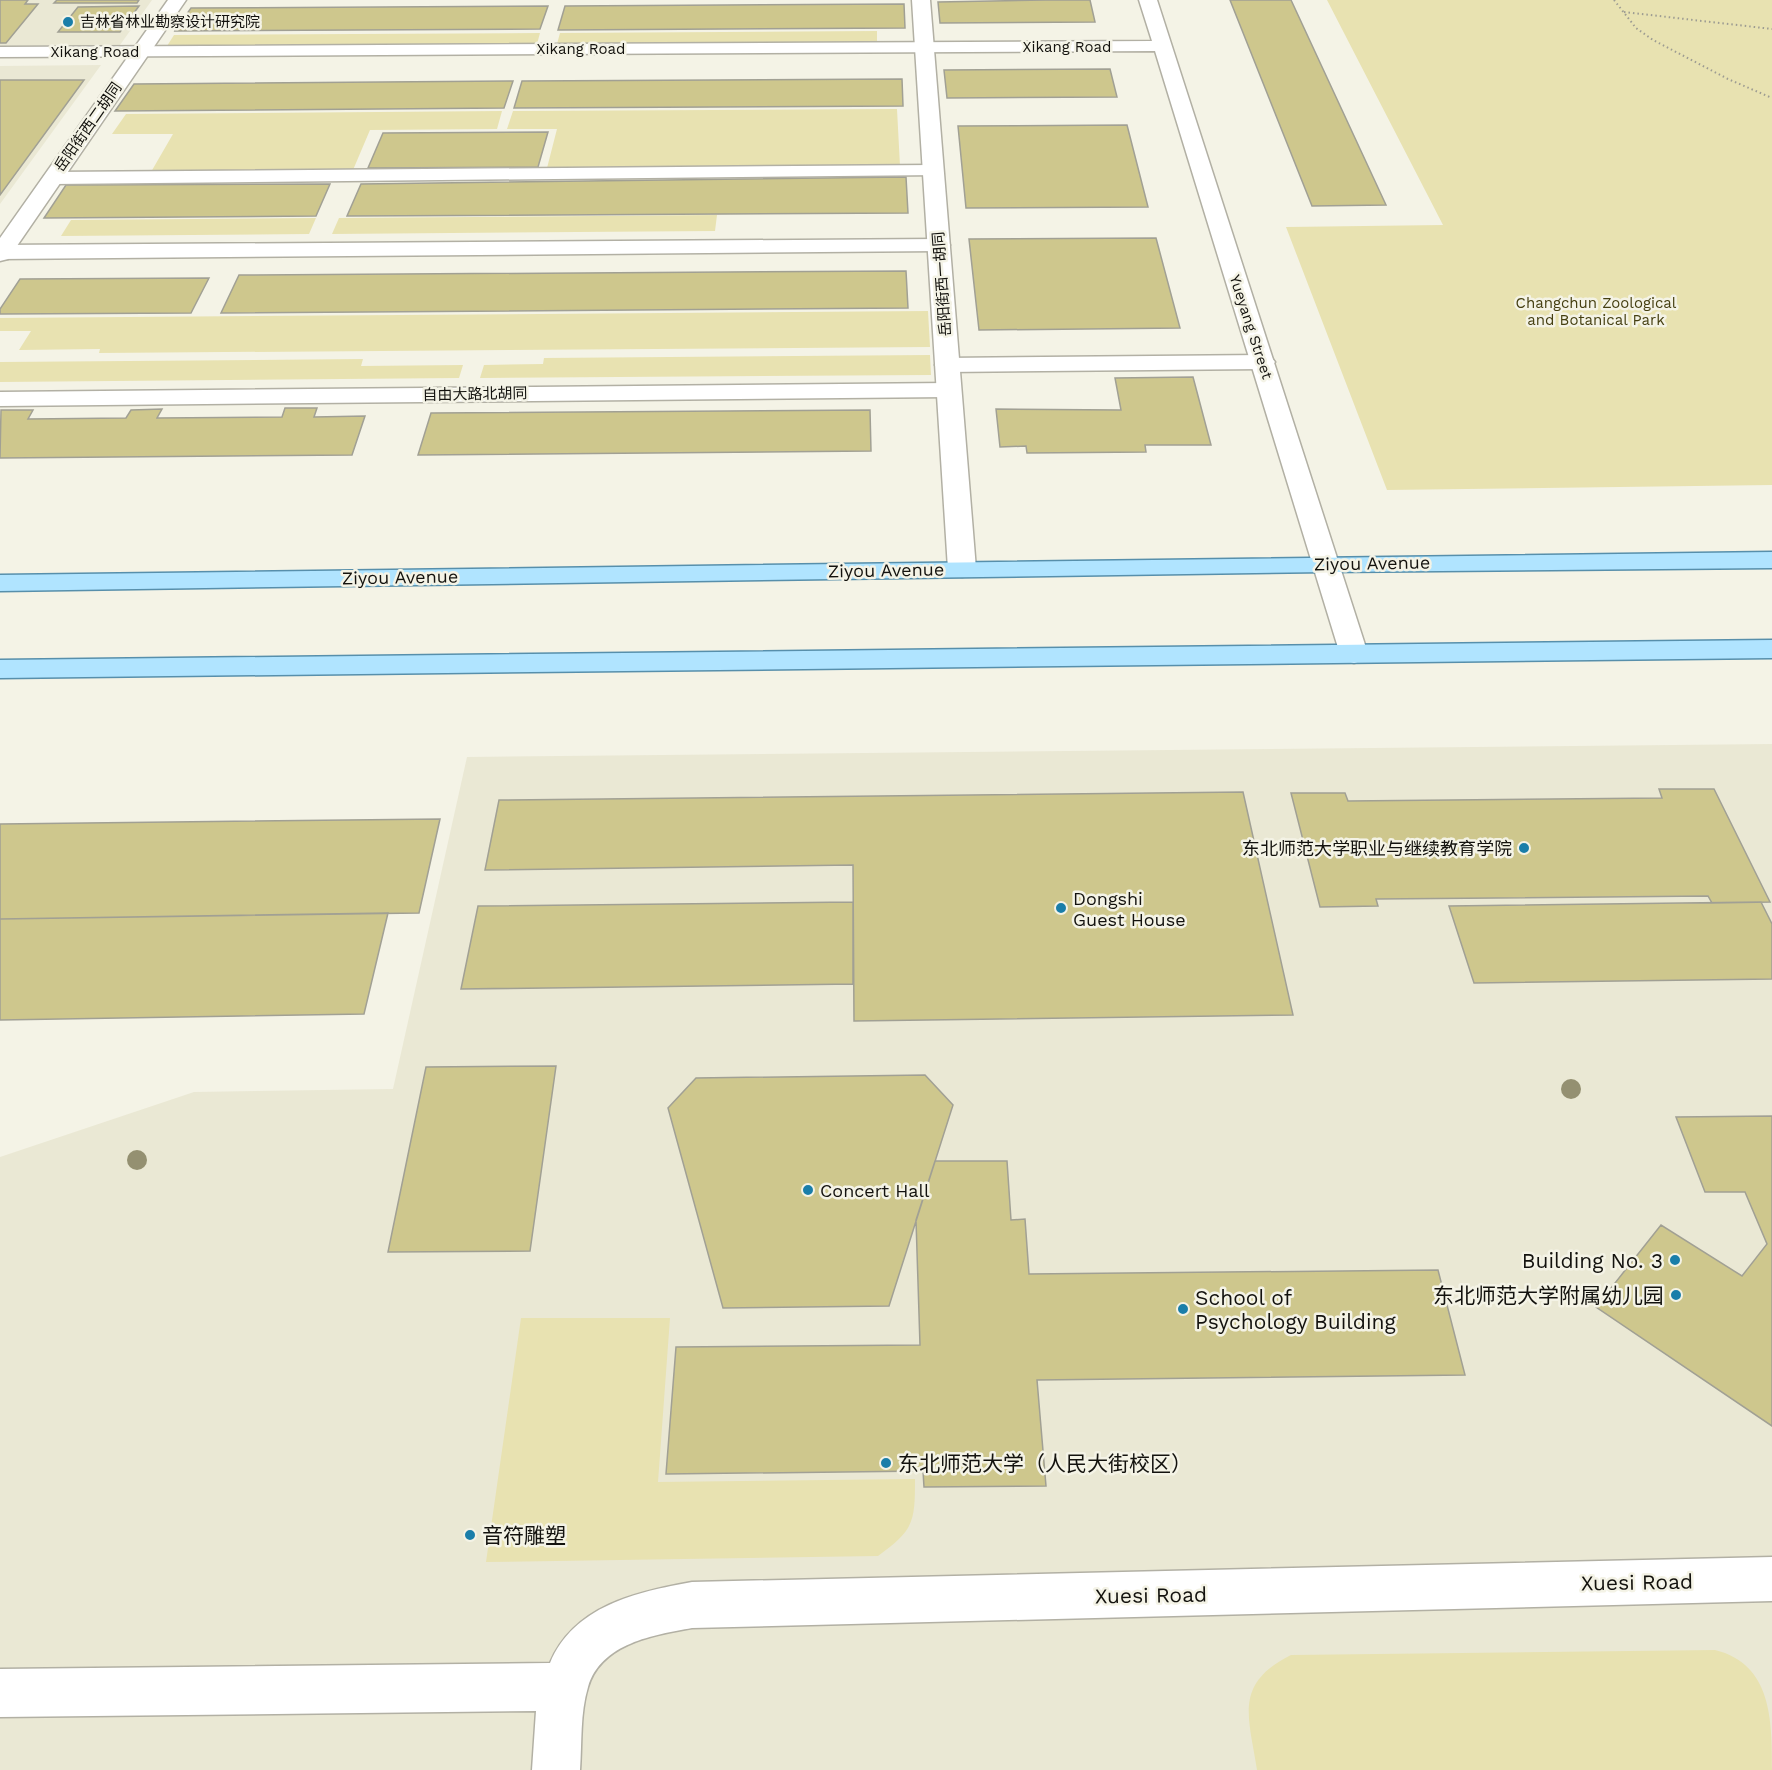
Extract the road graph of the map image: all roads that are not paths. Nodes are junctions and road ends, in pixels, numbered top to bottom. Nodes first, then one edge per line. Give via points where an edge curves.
1 (177, 0) edge
2 (921, 0) edge
3 (1148, 0) edge
4 (1163, 46) junction
5 (924, 48) junction
6 (0, 52) edge
7 (141, 52) junction
8 (933, 171) junction
9 (53, 178) junction
10 (939, 245) junction
11 (0, 253) edge
12 (1263, 362) junction
13 (948, 365) junction
14 (949, 390) junction
15 (0, 399) edge
16 (1772, 560) edge
17 (1326, 564) junction
18 (962, 569) junction
19 (0, 583) edge
20 (1772, 649) edge
21 (1354, 654) junction
22 (0, 669) edge
23 (1772, 1579) edge
24 (564, 1687) junction
25 (0, 1693) edge
26 (556, 1770) edge

1 - 7 street, 岳阳街西二胡同
2 - 5 street, 岳阳街西一胡同
3 - 4 street, Yueyang Street
4 - 5 street, Xikang Road
4 - 12 street, Yueyang Street
5 - 7 street, Xikang Road
5 - 8 street, 岳阳街西一胡同
6 - 7 street, Xikang Road
7 - 9 street, 岳阳街西二胡同
8 - 9 street
8 - 10 street, 岳阳街西一胡同
9 - 11 street, 岳阳街西二胡同
10 - 11 street
10 - 13 street, 岳阳街西一胡同
12 - 13 street
12 - 17 street, Yueyang Street
13 - 14 street, 岳阳街西一胡同
14 - 15 street, 自由大路北胡同
14 - 18 street, 岳阳街西一胡同
16 - 17 main road, Ziyou Avenue
17 - 18 main road, Ziyou Avenue
17 - 21 street, Yueyang Street
18 - 19 main road, Ziyou Avenue
20 - 21 main road
21 - 22 main road
23 - 24 street, Xuesi Road via 692,1605 643,1614 612,1626 579,1654
24 - 25 street
24 - 26 street, Xuesi Road

